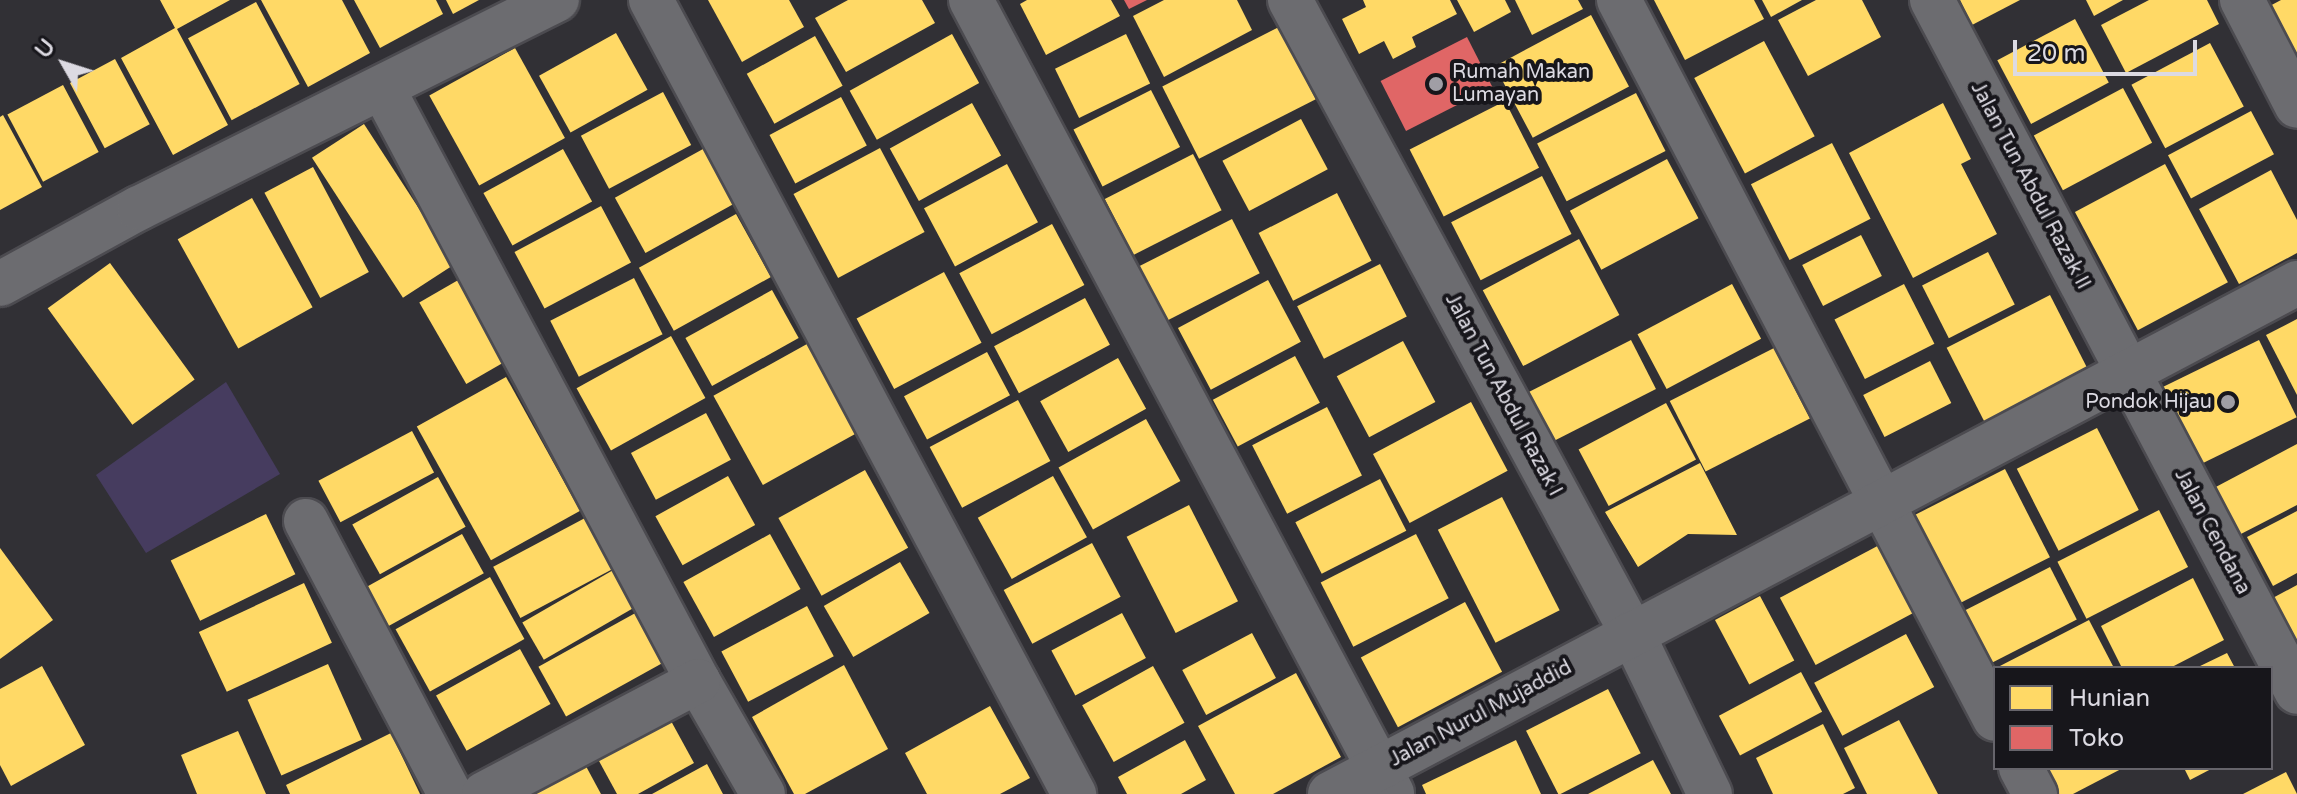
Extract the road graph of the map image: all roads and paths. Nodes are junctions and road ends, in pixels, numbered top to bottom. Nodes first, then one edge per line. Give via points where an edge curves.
1 (557, 0) edge
2 (651, 0) edge
3 (971, 0) edge
4 (1290, 0) edge
5 (1619, 0) edge
6 (1932, 0) edge
7 (2242, 0) edge
8 (383, 89) junction
9 (2297, 106) edge
10 (2297, 283) edge
11 (0, 284) edge
12 (2128, 372) junction
13 (1880, 503) junction
14 (306, 521) dead end
15 (1632, 633) junction
16 (698, 681) junction
17 (2297, 692) edge
18 (1993, 715) edge
19 (2022, 770) edge
20 (1386, 781) edge
21 (450, 794) edge
22 (484, 794) edge
23 (763, 794) edge
24 (1074, 794) edge
25 (1330, 794) edge
26 (1710, 794) edge
27 (2035, 794) edge

1 - 8 street
2 - 24 street
3 - 20 street
4 - 15 street, Jalan Tun Abdul Razak I
5 - 13 street
6 - 12 street, Jalan Tun Abdul Razak II
7 - 9 street
8 - 11 street via 139,208
8 - 16 street
10 - 12 street, Jalan Nurul Mujaddid
12 - 13 street, Jalan Nurul Mujaddid
12 - 17 street, Jalan Cendana
13 - 15 street, Jalan Nurul Mujaddid
13 - 18 street
14 - 21 street
15 - 20 street, Jalan Nurul Mujaddid
15 - 26 street, Jalan Tun Abdul Razak I
16 - 22 street
16 - 23 street
19 - 27 street
20 - 25 street, Jalan Nurul Mujaddid

